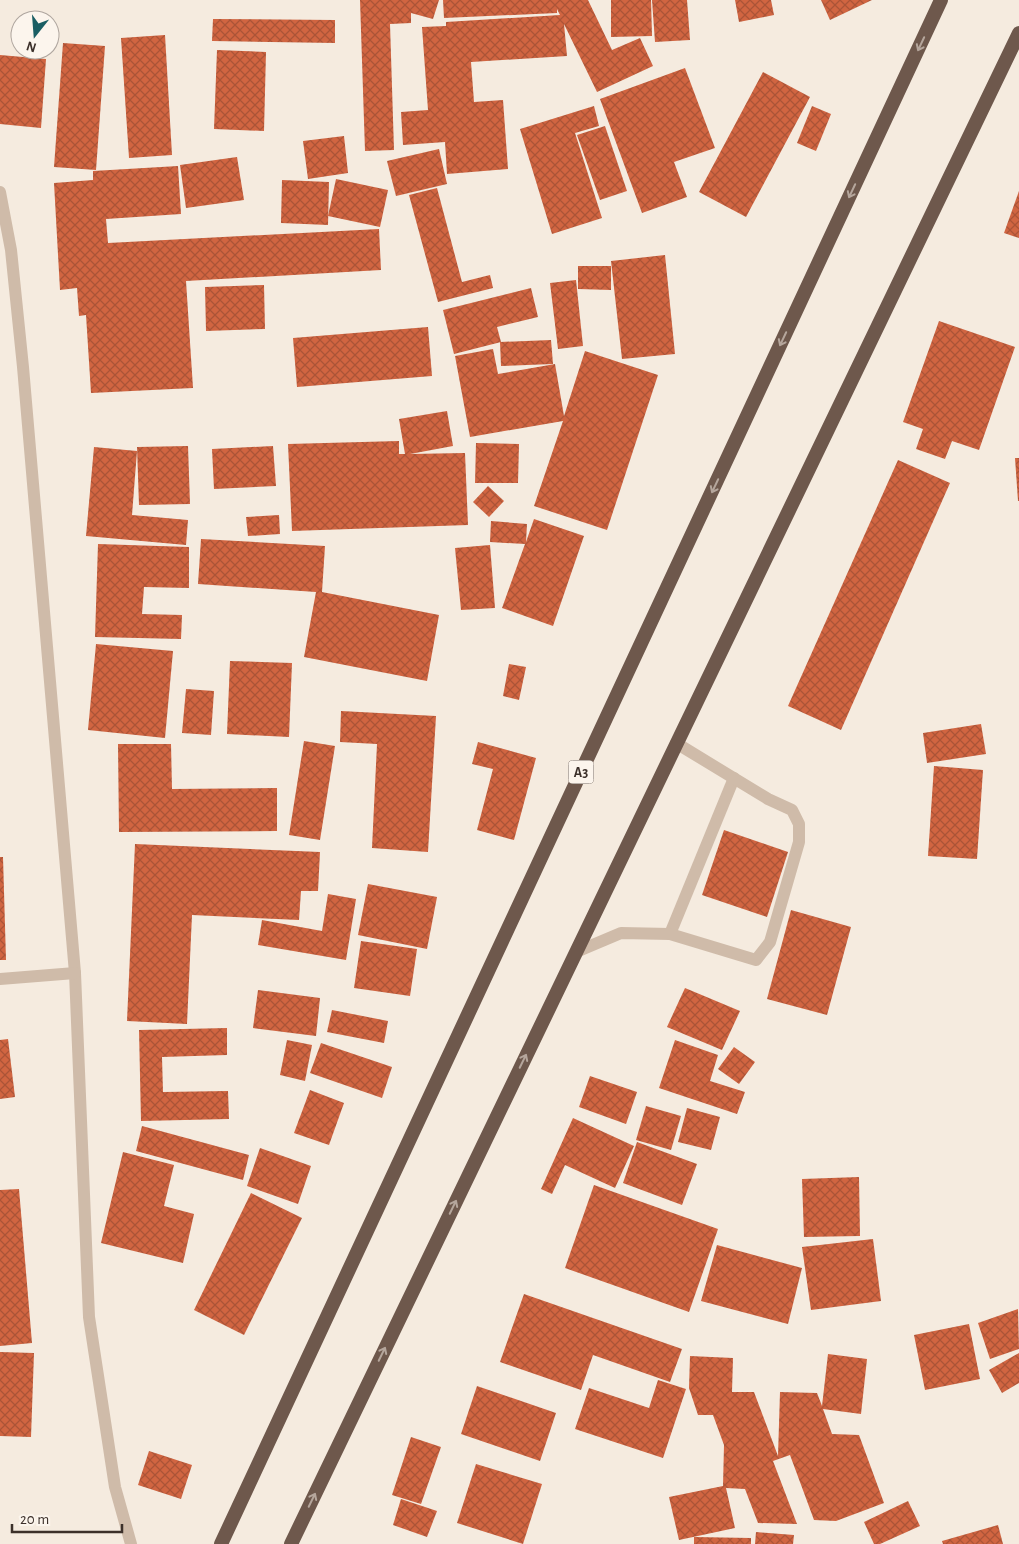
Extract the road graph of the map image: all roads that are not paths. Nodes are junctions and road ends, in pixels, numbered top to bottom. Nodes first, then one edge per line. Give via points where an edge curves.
1 (942, 0) edge
2 (1019, 33) edge
3 (0, 192) edge
4 (676, 743) junction
5 (734, 778) junction
6 (670, 934) junction
7 (576, 952) junction
8 (75, 973) junction
9 (0, 979) edge
10 (131, 1544) edge
11 (221, 1544) edge
12 (290, 1544) edge

1 -> 11 highway, A3
2 - 4 highway
3 - 8 street via 11,250 23,366
4 - 5 street
4 - 7 highway
5 - 6 street
5 - 6 street via 792,810 799,824 800,842 770,942 756,960
6 - 7 street via 621,933
12 -> 7 highway
8 - 9 street
8 - 10 street via 89,1317 115,1487

